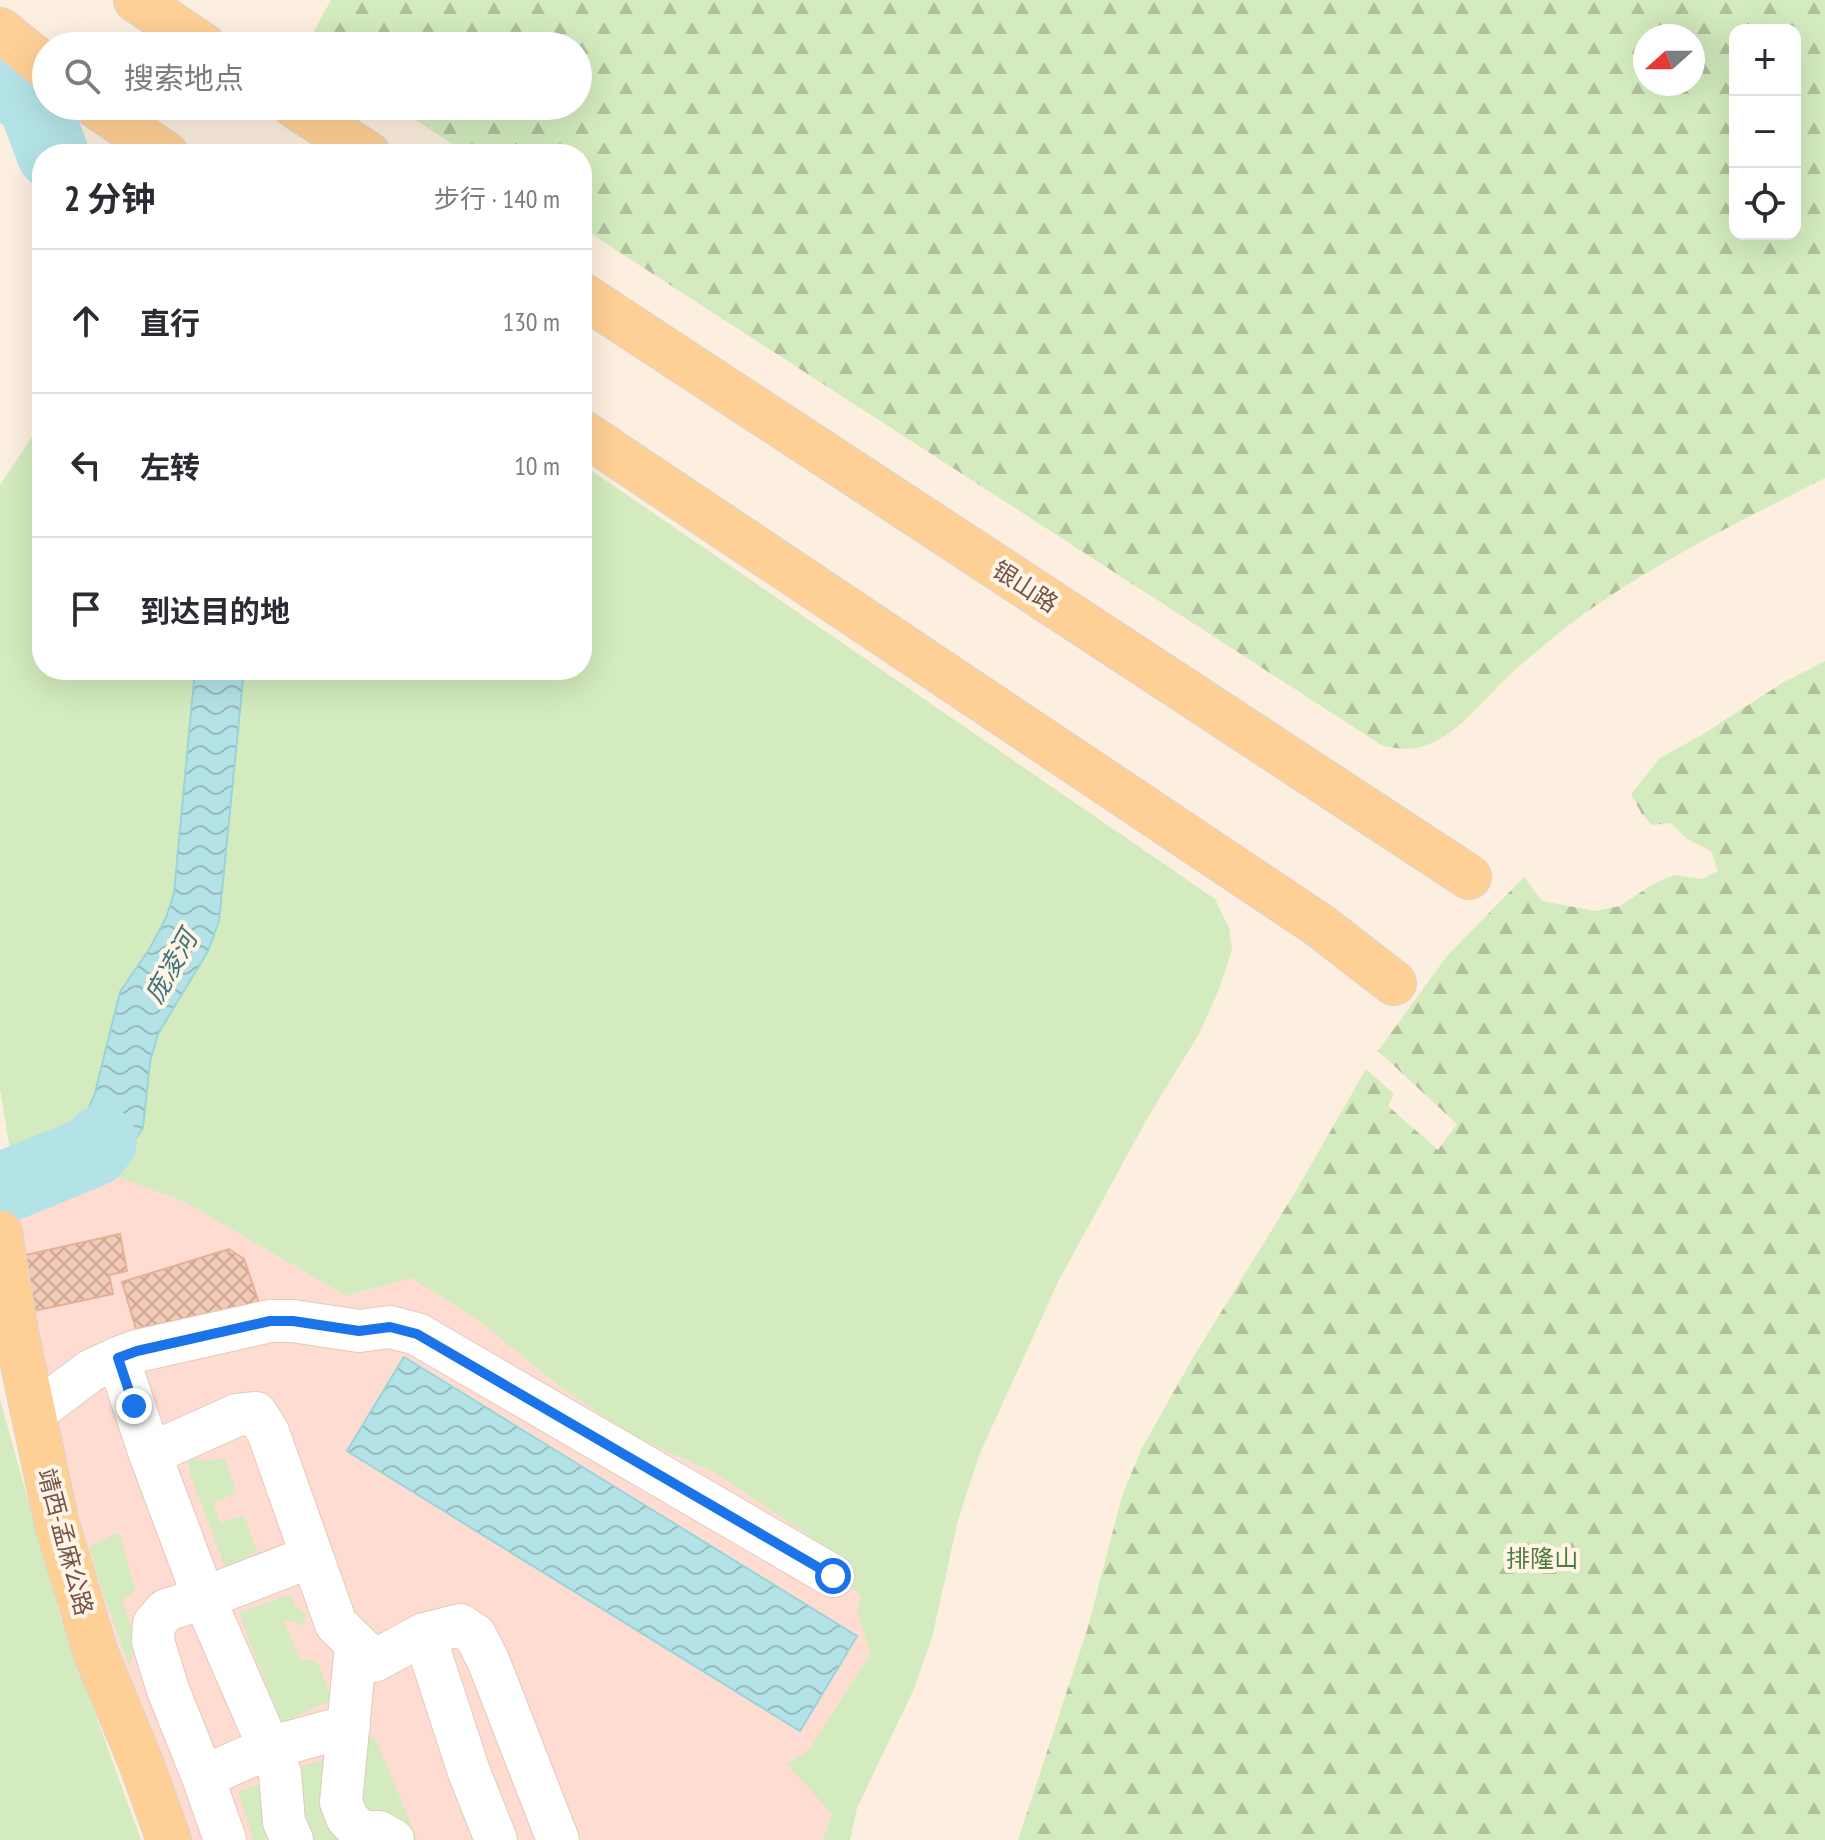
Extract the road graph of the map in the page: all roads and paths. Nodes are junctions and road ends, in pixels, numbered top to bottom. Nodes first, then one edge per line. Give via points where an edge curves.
1 (136, 0) edge
2 (0, 30) edge
3 (183, 32) edge
4 (32, 56) edge
5 (116, 120) edge
6 (316, 120) edge
7 (151, 144) edge
8 (353, 144) edge
9 (592, 302) edge
10 (592, 439) edge
11 (1469, 877) dead end
12 (1394, 983) dead end
13 (0, 1233) edge
14 (118, 1358) junction
15 (33, 1414) junction
16 (150, 1454) junction
17 (310, 1557) junction
18 (833, 1576) dead end
19 (204, 1598) junction
20 (424, 1634) junction
21 (356, 1645) junction
22 (349, 1726) junction
23 (268, 1748) junction
24 (203, 1777) junction
25 (169, 1840) edge
26 (225, 1840) edge
27 (292, 1840) edge
28 (393, 1840) edge
29 (496, 1840) edge
30 (558, 1840) edge

1 - 3 main road
2 - 4 main road
5 - 7 main road
6 - 8 main road
9 - 11 main road, 银山路
10 - 12 main road via 1319,925
13 - 15 main road, 靖西-孟麻公路
14 - 15 lane via 90,1371
14 - 16 lane
14 - 18 lane via 270,1321 359,1331 390,1327 417,1334
15 - 25 main road, 靖西-孟麻公路 via 57,1524 96,1654
16 - 17 lane via 237,1415 256,1413 268,1432
16 - 19 lane
17 - 19 lane
17 - 21 lane via 336,1624
19 - 23 lane
19 - 24 lane via 166,1610 154,1624 153,1641
20 - 21 lane via 374,1661
20 - 29 lane
20 - 30 lane via 460,1625 475,1635
21 - 22 lane
22 - 23 lane
22 - 28 lane via 341,1802 347,1818 361,1832 379,1832
23 - 24 lane
23 - 27 lane via 280,1773 284,1822
24 - 26 lane

